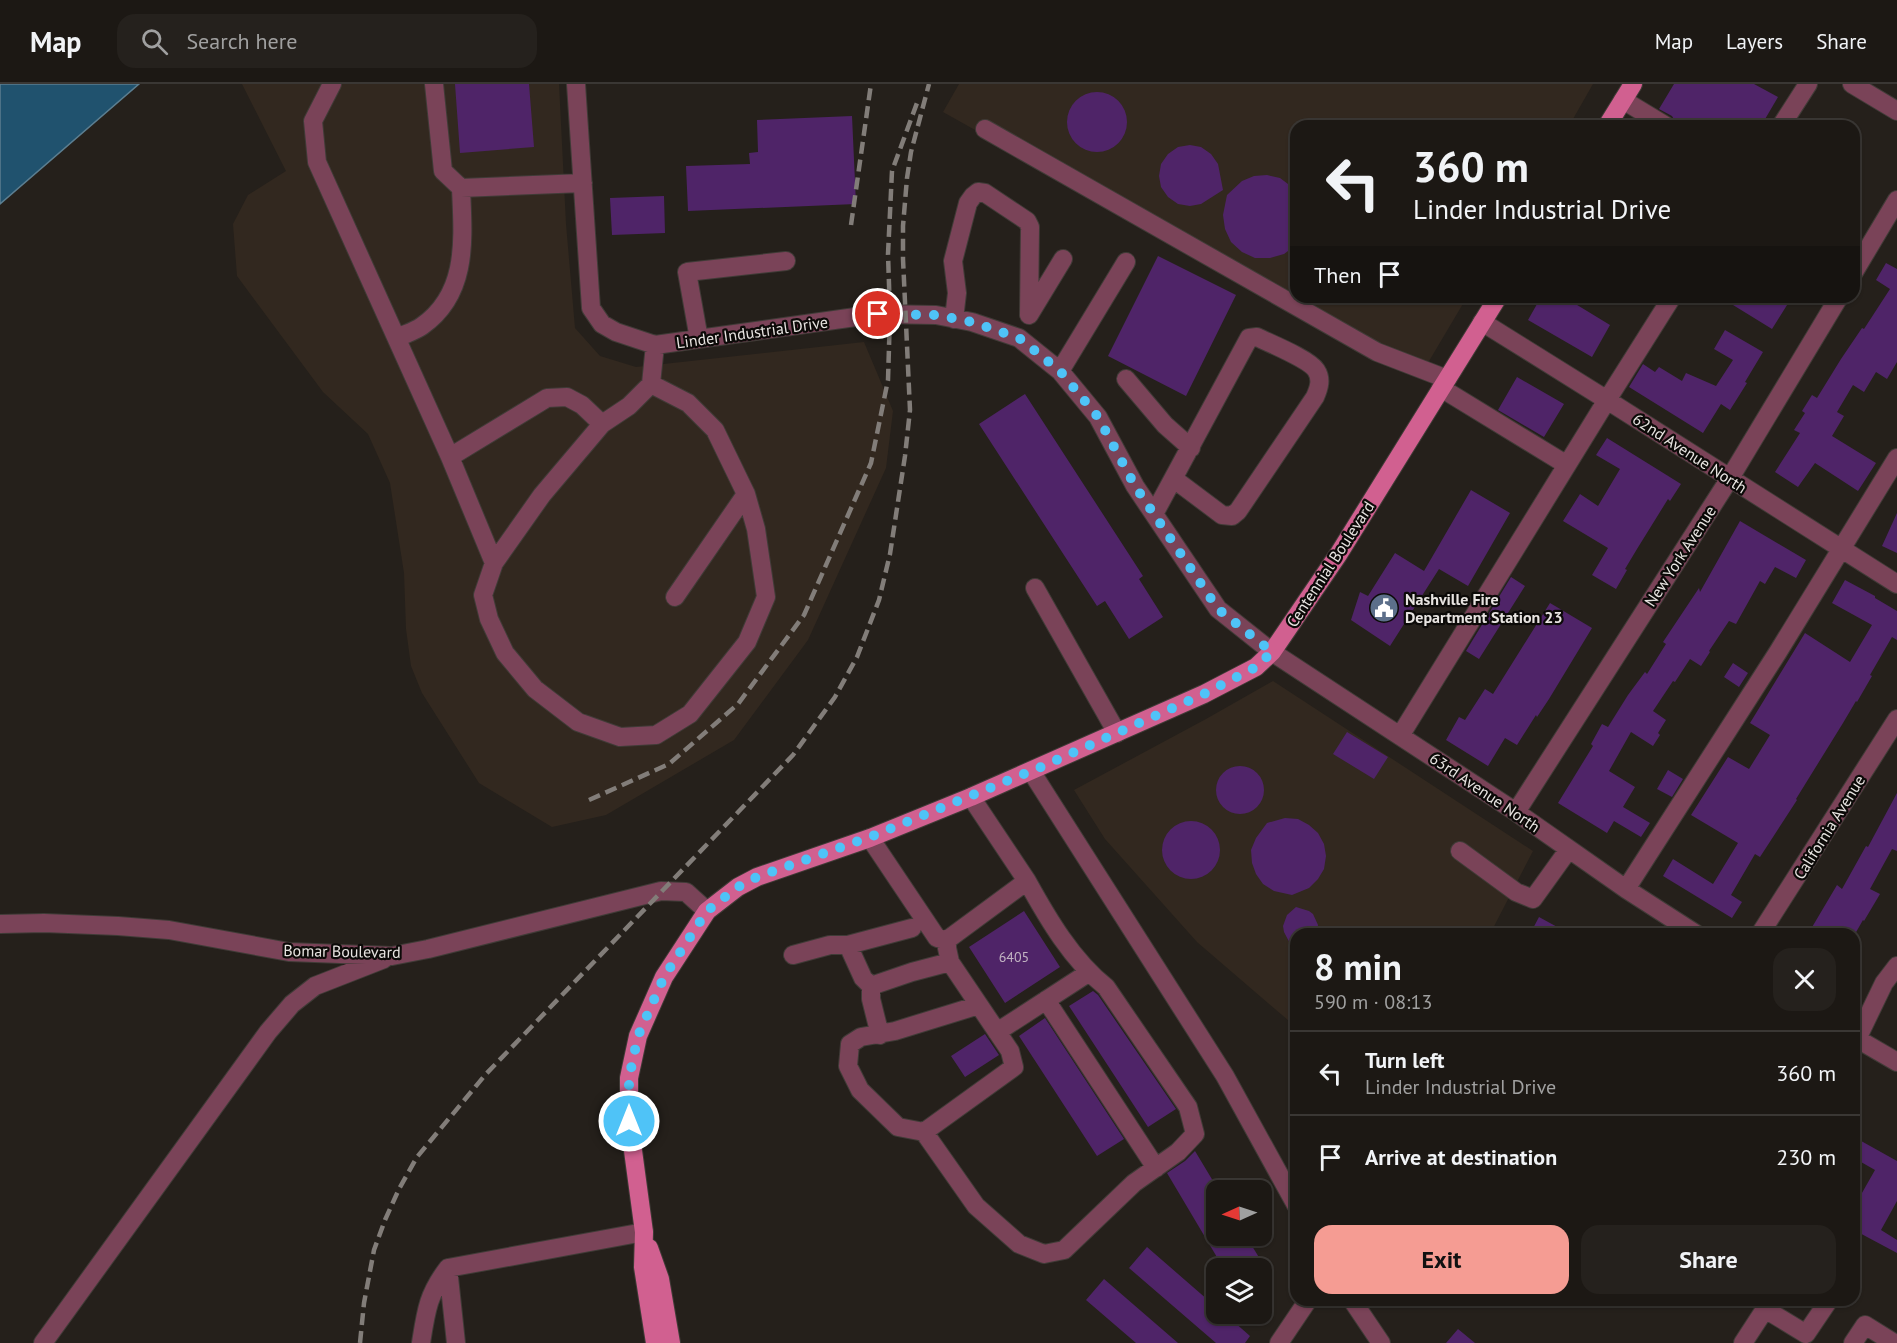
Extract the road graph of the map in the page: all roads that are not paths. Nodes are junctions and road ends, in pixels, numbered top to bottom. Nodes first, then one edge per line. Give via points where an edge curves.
1 (333, 84) edge
2 (434, 84) edge
3 (576, 84) edge
4 (1808, 84) edge
5 (1852, 84) edge
6 (1631, 88) edge
7 (1897, 111) edge
8 (1611, 120) edge
9 (1660, 120) edge
10 (1785, 120) edge
11 (985, 129) dead end
12 (583, 183) junction
13 (461, 188) junction
14 (1897, 200) edge
15 (1063, 259) dead end
16 (786, 261) dead end
17 (1126, 261) dead end
18 (1860, 262) edge
19 (1290, 303) edge
20 (1291, 303) edge
21 (1494, 303) edge
22 (1668, 303) edge
23 (1835, 303) edge
24 (1029, 314) junction
25 (954, 319) junction
26 (1482, 322) junction
27 (1015, 337) junction
28 (397, 338) junction
29 (699, 339) junction
30 (655, 345) junction
31 (1060, 371) junction
32 (1126, 379) dead end
33 (651, 384) junction
34 (1444, 384) junction
35 (1607, 400) junction
36 (602, 424) junction
37 (1191, 448) junction
38 (450, 457) junction
39 (1897, 458) edge
40 (1567, 465) junction
41 (1730, 478) junction
42 (1174, 479) junction
43 (746, 494) junction
44 (1154, 514) junction
45 (1841, 549) junction
46 (494, 563) junction
47 (1897, 584) edge
48 (1035, 588) dead end
49 (675, 597) dead end
50 (1272, 652) junction
51 (1897, 719) edge
52 (1117, 733) junction
53 (1400, 736) junction
54 (1031, 771) junction
55 (971, 797) junction
56 (1516, 812) junction
57 (870, 837) junction
58 (1569, 849) junction
59 (1460, 851) dead end
60 (1028, 881) junction
61 (1626, 889) junction
62 (707, 911) junction
63 (0, 924) edge
64 (912, 928) dead end
65 (1687, 928) edge
66 (1764, 928) edge
67 (947, 940) junction
68 (848, 945) junction
69 (793, 955) dead end
70 (392, 956) junction
71 (950, 962) junction
72 (1897, 966) edge
73 (1088, 973) junction
74 (871, 986) junction
75 (1046, 1000) junction
76 (979, 1005) junction
77 (1860, 1030) edge
78 (997, 1032) junction
79 (880, 1035) junction
80 (1860, 1040) edge
81 (1897, 1062) edge
82 (924, 1132) junction
83 (1156, 1168) junction
84 (1290, 1194) edge
85 (644, 1232) junction
86 (448, 1268) junction
87 (1304, 1306) edge
88 (1356, 1306) edge
89 (1767, 1306) edge
90 (1769, 1306) edge
91 (1825, 1306) edge
92 (43, 1343) edge
93 (421, 1343) edge
94 (456, 1343) edge
95 (655, 1343) edge
96 (671, 1343) edge
97 (1279, 1343) edge
98 (1381, 1343) edge
99 (1743, 1343) edge
100 (1853, 1343) edge
101 (1894, 1343) edge

1 - 28 street via 313,121 317,162
2 - 13 street via 443,171
3 - 12 street
4 - 10 street
5 - 7 street
6 - 8 main road
6 - 9 street
11 - 19 street
12 - 13 street
12 - 30 street, Linder Industrial Drive via 591,308 602,324
13 - 28 street via 463,244 455,284 441,308 422,327
14 - 18 street
15 - 24 street
16 - 29 street via 687,272
17 - 31 street
20 - 34 street via 1377,352
21 - 26 main road, Centennial Boulevard
22 - 35 street
23 - 41 street, New York Avenue
24 - 25 street via 1030,227 1027,221 978,192 968,203 953,261 957,293
24 - 27 street
25 - 27 street, Linder Industrial Drive
25 - 29 street, Linder Industrial Drive via 878,314
26 - 34 main road, Centennial Boulevard
26 - 35 street, 62nd Avenue North
27 - 31 street, Linder Industrial Drive
28 - 38 street
29 - 30 street, Linder Industrial Drive
30 - 33 street
31 - 44 street, Linder Industrial Drive via 1098,417
32 - 37 street via 1165,425
33 - 36 street via 629,406
33 - 43 street via 688,403 715,430
34 - 40 street
34 - 50 main road, Centennial Boulevard via 1338,555
35 - 40 street
35 - 41 street, 62nd Avenue North
36 - 38 street via 567,397 547,398
36 - 46 street via 542,495
37 - 42 street
37 - 42 street via 1251,337 1282,349 1316,370 1319,387 1315,397 1232,516 1222,515
38 - 46 street
39 - 45 street
40 - 53 street
41 - 45 street, 62nd Avenue North
41 - 56 street, New York Avenue
42 - 44 street
43 - 46 street via 756,529 766,597 747,642 690,714 656,735 620,737 578,722 535,689 505,653 489,619 483,595
43 - 49 street
44 - 50 street, Linder Industrial Drive via 1218,609
45 - 47 street, 62nd Avenue North
45 - 61 street
48 - 52 street
50 - 52 main road, Centennial Boulevard via 1256,667
50 - 53 street, 63rd Avenue North
51 - 66 street, California Avenue
52 - 54 main road, Centennial Boulevard
53 - 56 street, 63rd Avenue North
54 - 55 main road, Centennial Boulevard
54 - 84 street via 1225,1076
55 - 57 main road, Centennial Boulevard
55 - 60 street
56 - 58 street, 63rd Avenue North
57 - 62 main road, Centennial Boulevard via 757,877
57 - 67 street via 937,938
58 - 59 street via 1533,899 1516,892
58 - 61 street, 63rd Avenue North
60 - 67 street
60 - 73 street via 1045,914
61 - 65 street, 63rd Avenue North
62 - 70 street, Bomar Boulevard via 686,892 661,891
62 - 85 main road, Centennial Boulevard via 664,977 638,1036 629,1078 629,1121
63 - 70 street, Bomar Boulevard via 138,927 289,952
64 - 68 street
67 - 71 street
68 - 69 street via 830,945
68 - 74 street via 863,978
70 - 92 street via 315,986 292,1004
71 - 74 street
71 - 76 street
72 - 77 street
73 - 75 street
73 - 83 street via 1106,987 1188,1107 1195,1134
74 - 79 street
75 - 78 street
75 - 83 street
76 - 78 street
76 - 79 street
78 - 82 street via 1010,1051 1014,1067
79 - 82 street via 861,1037 850,1044 848,1066 860,1090 898,1127
80 - 81 street
82 - 83 street via 976,1206 1019,1244 1044,1254 1065,1250
85 - 86 street
85 - 95 main road, Centennial Boulevard via 643,1267
85 - 96 main road, Centennial Boulevard via 660,1279
86 - 93 street via 435,1285
86 - 94 street
87 - 97 street
88 - 98 street
89 - 99 street
90 - 91 street via 1806,1334
100 - 101 street via 1865,1325

